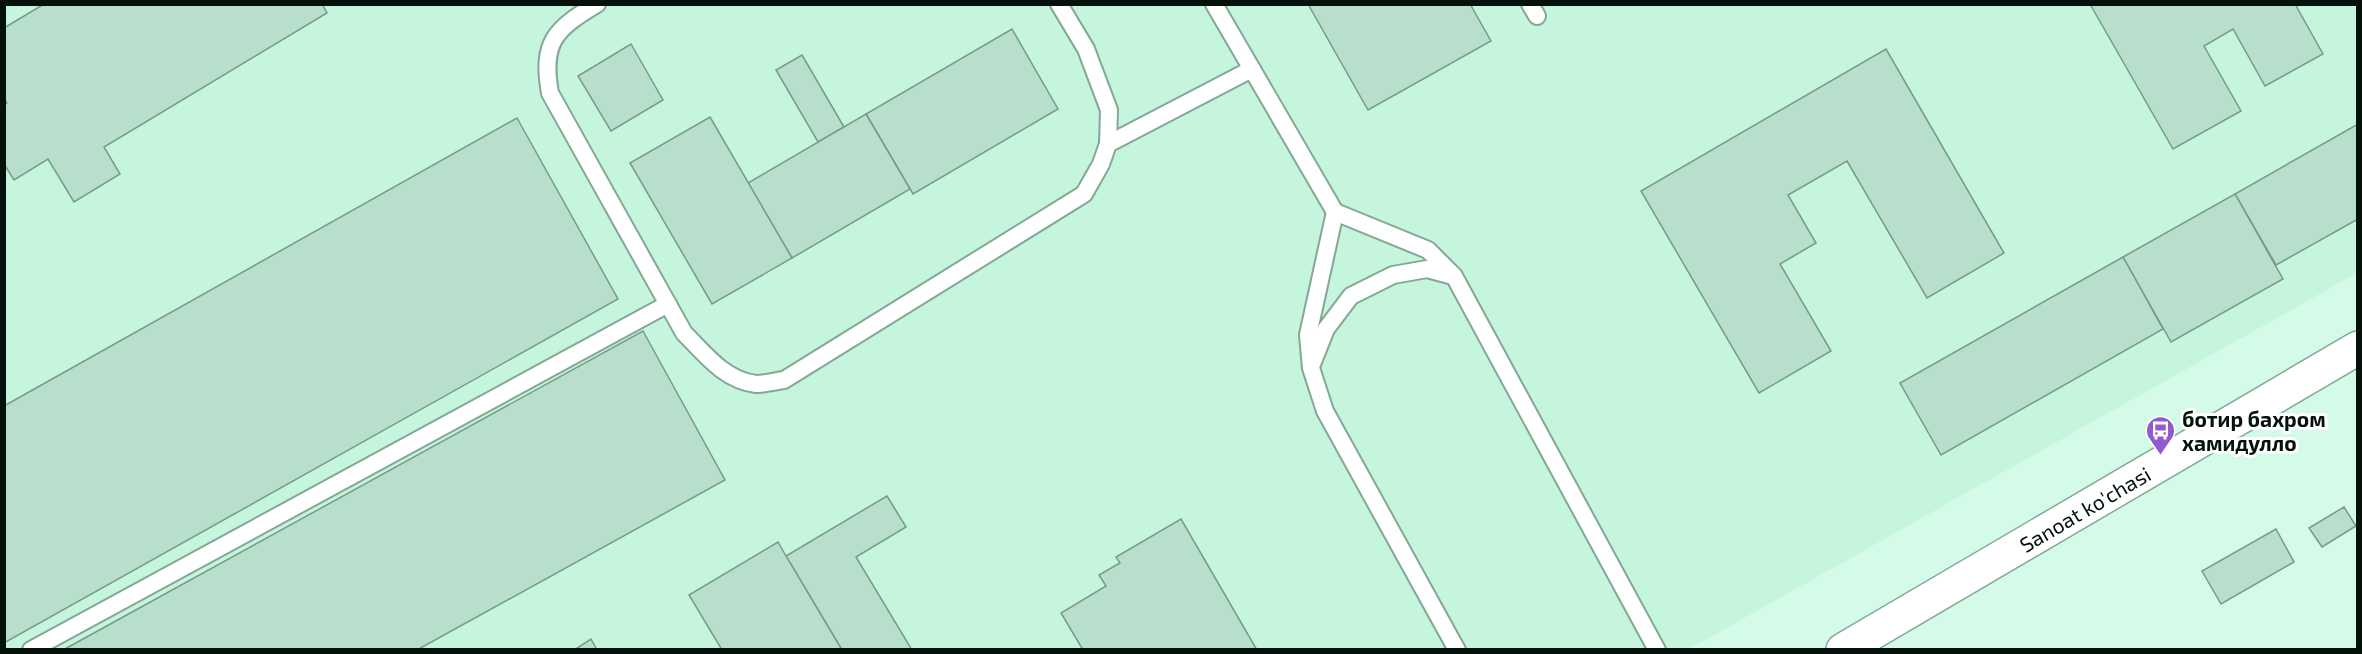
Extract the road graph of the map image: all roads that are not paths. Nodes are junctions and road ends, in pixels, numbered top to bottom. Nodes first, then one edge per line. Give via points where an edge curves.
1 (597, 4) edge
2 (1059, 4) edge
3 (1214, 4) edge
4 (1252, 69) junction
5 (1108, 144) junction
6 (1335, 212) junction
7 (1454, 276) junction
8 (668, 304) junction
9 (2358, 348) edge
10 (1311, 368) junction
11 (32, 650) edge
12 (1457, 650) edge
13 (1657, 650) edge
14 (1843, 650) edge

1 - 8 lane via 569,21 556,35 546,67 550,93
2 - 5 lane via 1086,49 1109,110
3 - 4 lane
4 - 5 lane
4 - 6 lane
5 - 8 lane via 1084,194 784,380 757,384 731,377 684,333
6 - 7 lane via 1428,250
6 - 10 lane via 1308,335
7 - 10 lane via 1427,269 1393,275 1352,296 1326,329
7 - 13 lane
8 - 11 lane
9 - 14 street, Sanoat ko'chasi
10 - 12 lane via 1325,411

